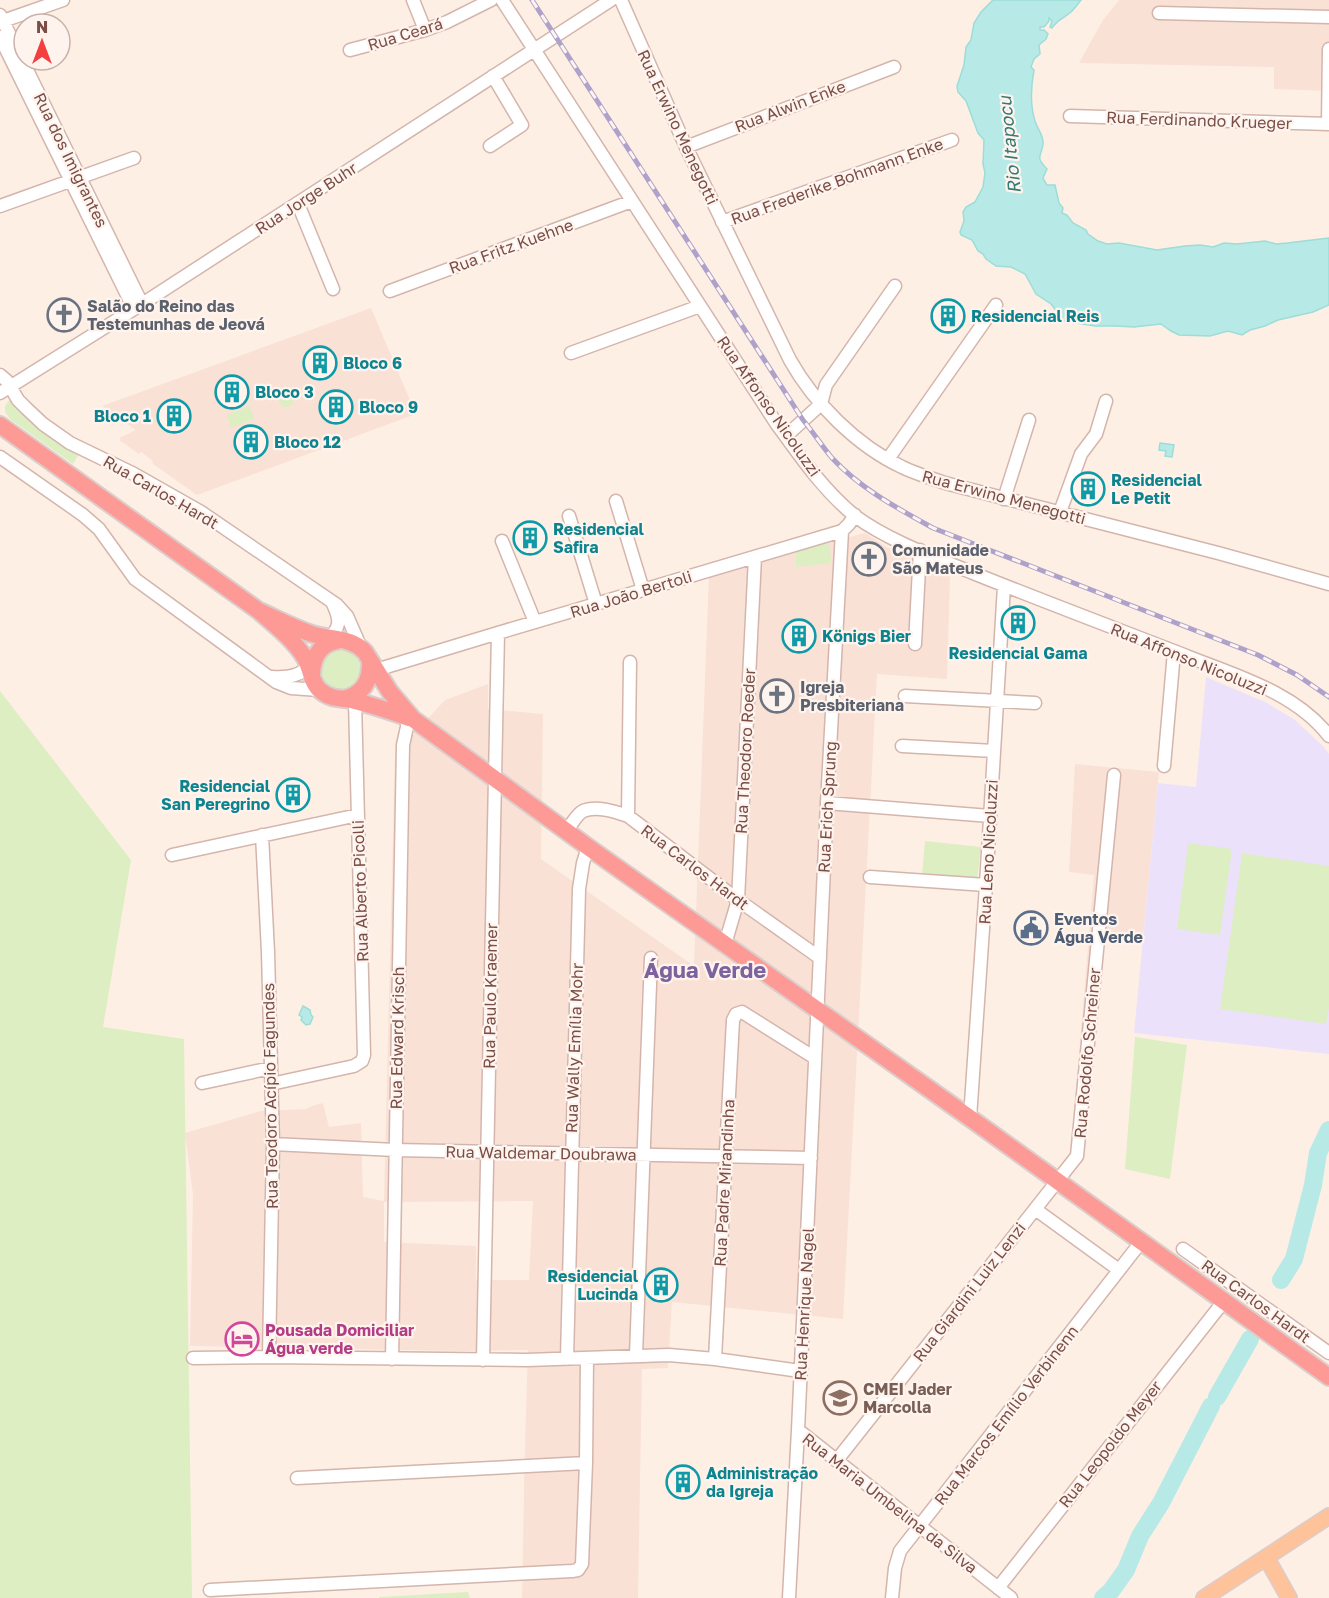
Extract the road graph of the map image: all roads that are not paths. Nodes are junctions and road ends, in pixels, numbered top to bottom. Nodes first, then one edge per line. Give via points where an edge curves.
1 (63, 0) edge
2 (413, 0) edge
3 (490, 0) edge
4 (502, 0) edge
5 (611, 0) edge
6 (621, 0) edge
7 (1159, 13) dead end
8 (1329, 16) edge
9 (1, 19) edge
10 (425, 30) junction
11 (0, 37) edge
12 (534, 49) junction
13 (1329, 49) edge
14 (350, 50) dead end
15 (894, 67) dead end
16 (493, 76) junction
17 (28, 82) junction
18 (1070, 117) dead end
19 (1329, 124) edge
20 (952, 140) dead end
21 (490, 146) dead end
22 (686, 147) junction
23 (134, 158) dead end
24 (76, 180) junction
25 (632, 201) junction
26 (298, 204) junction
27 (0, 206) edge
28 (722, 222) junction
29 (895, 286) dead end
30 (333, 289) dead end
31 (390, 291) dead end
32 (996, 305) dead end
33 (700, 306) junction
34 (138, 307) junction
35 (570, 353) dead end
36 (0, 375) edge
37 (5, 390) edge
38 (1106, 401) dead end
39 (821, 404) junction
40 (1029, 420) dead end
41 (0, 425) edge
42 (786, 436) junction
43 (0, 457) edge
44 (888, 459) junction
45 (1004, 499) junction
46 (616, 501) dead end
47 (1060, 512) junction
48 (855, 515) junction
49 (569, 516) dead end
50 (842, 531) junction
51 (499, 543) dead end
52 (920, 550) junction
53 (754, 557) junction
54 (1329, 584) edge
55 (1004, 586) junction
56 (643, 590) junction
57 (332, 601) junction
58 (597, 604) junction
59 (260, 611) junction
60 (532, 623) junction
61 (498, 633) junction
62 (915, 644) dead end
63 (1174, 652) junction
64 (321, 655) junction
65 (630, 662) dead end
66 (369, 663) junction
67 (401, 663) junction
68 (268, 676) junction
69 (319, 690) junction
70 (905, 696) dead end
71 (352, 698) junction
72 (997, 701) junction
73 (389, 702) junction
74 (1035, 703) dead end
75 (411, 719) junction
76 (355, 727) junction
77 (1329, 736) edge
78 (902, 746) dead end
79 (994, 751) junction
80 (1164, 766) dead end
81 (1114, 775) dead end
82 (494, 778) junction
83 (827, 803) junction
84 (358, 815) junction
85 (628, 816) junction
86 (990, 816) junction
87 (567, 830) junction
88 (262, 835) junction
89 (588, 847) junction
90 (172, 855) dead end
91 (870, 877) dead end
92 (986, 885) junction
93 (738, 900) junction
94 (725, 944) junction
95 (651, 958) dead end
96 (820, 958) junction
97 (817, 1011) junction
98 (815, 1058) junction
99 (271, 1068) junction
100 (202, 1083) dead end
101 (271, 1084) junction
102 (970, 1118) junction
103 (273, 1144) junction
104 (395, 1150) junction
105 (487, 1152) junction
106 (571, 1153) junction
107 (643, 1155) junction
108 (726, 1156) junction
109 (811, 1158) junction
110 (1057, 1181) junction
111 (1035, 1209) junction
112 (1141, 1242) junction
113 (1183, 1249) dead end
114 (1119, 1270) junction
115 (1224, 1301) junction
116 (1329, 1353) edge
117 (636, 1355) junction
118 (269, 1357) junction
119 (193, 1358) dead end
120 (587, 1358) junction
121 (392, 1359) junction
122 (567, 1359) junction
123 (715, 1359) junction
124 (483, 1360) junction
125 (800, 1371) junction
126 (1329, 1377) edge
127 (798, 1430) junction
128 (837, 1460) junction
129 (586, 1463) junction
130 (297, 1478) dead end
131 (1329, 1515) edge
132 (919, 1526) junction
133 (1266, 1557) junction
134 (998, 1588) junction
135 (210, 1590) dead end
136 (789, 1598) edge
137 (892, 1598) edge
138 (1011, 1598) edge
139 (1204, 1598) edge
140 (1289, 1598) edge

1 - 9 street
2 - 10 street
3 - 10 street, Rua Ceará
4 - 12 street, Rua Affonso Nicoluzzi
5 - 12 street, Rua Jorge Buhr
6 - 22 street, Rua Erwino Menegotti
7 - 8 street
9 - 17 street, Rua dos Imigrantes
10 - 14 street, Rua Ceará
11 - 17 street, Rua dos Imigrantes
12 - 16 street, Rua Jorge Buhr
12 - 25 street, Rua Affonso Nicoluzzi
13 - 19 street
15 - 22 street, Rua Alwin Enke
16 - 21 street via 522,125
16 - 26 street, Rua Jorge Buhr
17 - 24 street, Rua dos Imigrantes
18 - 19 street, Rua Ferdinando Krueger
20 - 28 street, Rua Frederike Bohmann Enke
22 - 28 street, Rua Erwino Menegotti
23 - 24 street
24 - 27 street
24 - 34 street, Rua dos Imigrantes
25 - 31 street, Rua Fritz Kuehne
25 - 33 street, Rua Affonso Nicoluzzi
26 - 30 street
26 - 34 street, Rua Jorge Buhr
28 - 39 street, Rua Erwino Menegotti via 790,360
29 - 39 street via 826,384
32 - 44 street
33 - 35 street
33 - 42 street, Rua Affonso Nicoluzzi
34 - 37 street, Rua Jorge Buhr
36 - 37 street, Rua Carlos Hardt
37 - 57 street, Rua Carlos Hardt via 70,442 201,512
38 - 47 street via 1096,434 1081,454
39 - 42 street
39 - 44 street, Rua Erwino Menegotti via 866,445
40 - 45 street
41 - 59 highway
42 - 48 street, Rua Affonso Nicoluzzi via 813,472
43 - 68 street via 99,528 135,579
44 - 45 street, Rua Erwino Menegotti via 916,474
45 - 47 street, Rua Erwino Menegotti
46 - 56 street
47 - 54 street, Rua Erwino Menegotti
48 - 50 street
48 - 52 street, Rua Affonso Nicoluzzi
49 - 58 street
50 - 53 street, Rua João Bertoli
50 - 83 street, Rua Erich Sprung
51 - 60 street
52 - 55 street, Rua Affonso Nicoluzzi
52 - 62 street
53 - 56 street, Rua João Bertoli
53 - 93 street, Rua Theodoro Roeder
55 - 63 street, Rua Affonso Nicoluzzi
55 - 72 street, Rua Leno Nicoluzzi
56 - 58 street, Rua João Bertoli
57 - 64 street via 338,626
57 - 66 street, Rua Carlos Hardt via 347,616
58 - 60 street, Rua João Bertoli
59 - 64 highway via 304,631
59 - 64 highway via 303,656
60 - 61 street, Rua João Bertoli
61 - 67 street, Rua João Bertoli
61 - 82 street, Rua Paulo Kraemer
63 - 77 street, Rua Affonso Nicoluzzi via 1283,697
63 - 80 street
64 - 66 highway via 352,642
64 - 68 street via 299,674
64 - 69 highway via 314,682
65 - 85 street
66 - 67 street, Rua João Bertoli
66 - 71 highway via 364,689
66 - 73 highway
67 - 73 street via 394,675
68 - 69 street via 291,688
69 - 71 highway via 333,698
70 - 72 street
71 - 73 highway
71 - 76 street, Rua Alberto Picolli
72 - 74 street
72 - 79 street, Rua Leno Nicoluzzi
73 - 75 highway
73 - 76 street via 365,715
75 - 82 highway
75 - 104 street, Rua Edward Krisch via 403,745
76 - 84 street, Rua Alberto Picolli
78 - 79 street
79 - 86 street, Rua Leno Nicoluzzi
81 - 110 street, Rua Rodolfo Schreiner via 1077,1156
82 - 87 highway
82 - 105 street, Rua Paulo Kraemer
83 - 86 street
83 - 96 street, Rua Erich Sprung
84 - 88 street
84 - 101 street, Rua Alberto Picolli via 364,1055 354,1066
85 - 87 street, Rua Carlos Hardt via 614,811 585,810
85 - 93 street, Rua Carlos Hardt
86 - 92 street, Rua Leno Nicoluzzi
87 - 89 highway
88 - 90 street
88 - 99 street, Rua Teodoro Acípio Fagundes
89 - 94 highway
89 - 106 street, Rua Wally Emília Mohr via 580,879
91 - 92 street
92 - 102 street, Rua Leno Nicoluzzi
93 - 94 street, Rua Theodoro Roeder
93 - 96 street, Rua Carlos Hardt
94 - 97 highway
95 - 107 street
96 - 97 street, Rua Erich Sprung
97 - 98 street, Rua Henrique Nagel
97 - 102 highway
98 - 108 street, Rua Padre Mirandinha via 742,1012 736,1014
98 - 109 street, Rua Henrique Nagel
99 - 100 street
99 - 101 street, Rua Teodoro Acípio Fagundes
101 - 103 street, Rua Teodoro Acípio Fagundes
102 - 110 highway
103 - 104 street, Rua Waldemar Doubrawa
103 - 118 street, Rua Teodoro Acípio Fagundes
104 - 105 street, Rua Waldemar Doubrawa
104 - 121 street, Rua Edward Krisch
105 - 106 street, Rua Waldemar Doubrawa
105 - 124 street, Rua Paulo Kraemer
106 - 107 street, Rua Waldemar Doubrawa
106 - 122 street, Rua Wally Emília Mohr
107 - 108 street, Rua Waldemar Doubrawa
107 - 117 street
108 - 109 street, Rua Waldemar Doubrawa
108 - 123 street, Rua Padre Mirandinha
109 - 125 street, Rua Henrique Nagel
110 - 111 street, Rua Giardini Luiz Lenzi
110 - 112 highway
111 - 114 street
111 - 128 street, Rua Giardini Luiz Lenzi
112 - 114 street, Rua Marcos Emílio Verbinenn
112 - 115 highway
113 - 116 street, Rua Carlos Hardt
114 - 132 street, Rua Marcos Emílio Verbinenn
115 - 126 highway
115 - 134 street, Rua Leopoldo Meyer
117 - 120 street
117 - 123 street
118 - 119 street
118 - 121 street
120 - 122 street
120 - 129 street
121 - 124 street
122 - 124 street
123 - 125 street
125 - 127 street, Rua Henrique Nagel
127 - 128 street, Rua Maria Umbelina da Silva
127 - 136 street, Rua Henrique Nagel
128 - 132 street, Rua Maria Umbelina da Silva
129 - 130 street
129 - 135 street via 582,1564 578,1570
131 - 133 main road
132 - 134 street, Rua Maria Umbelina da Silva
132 - 137 street, Rua Marcos Emílio Verbinenn via 896,1559
133 - 139 main road
133 - 140 main road
134 - 138 street, Rua Maria Umbelina da Silva

